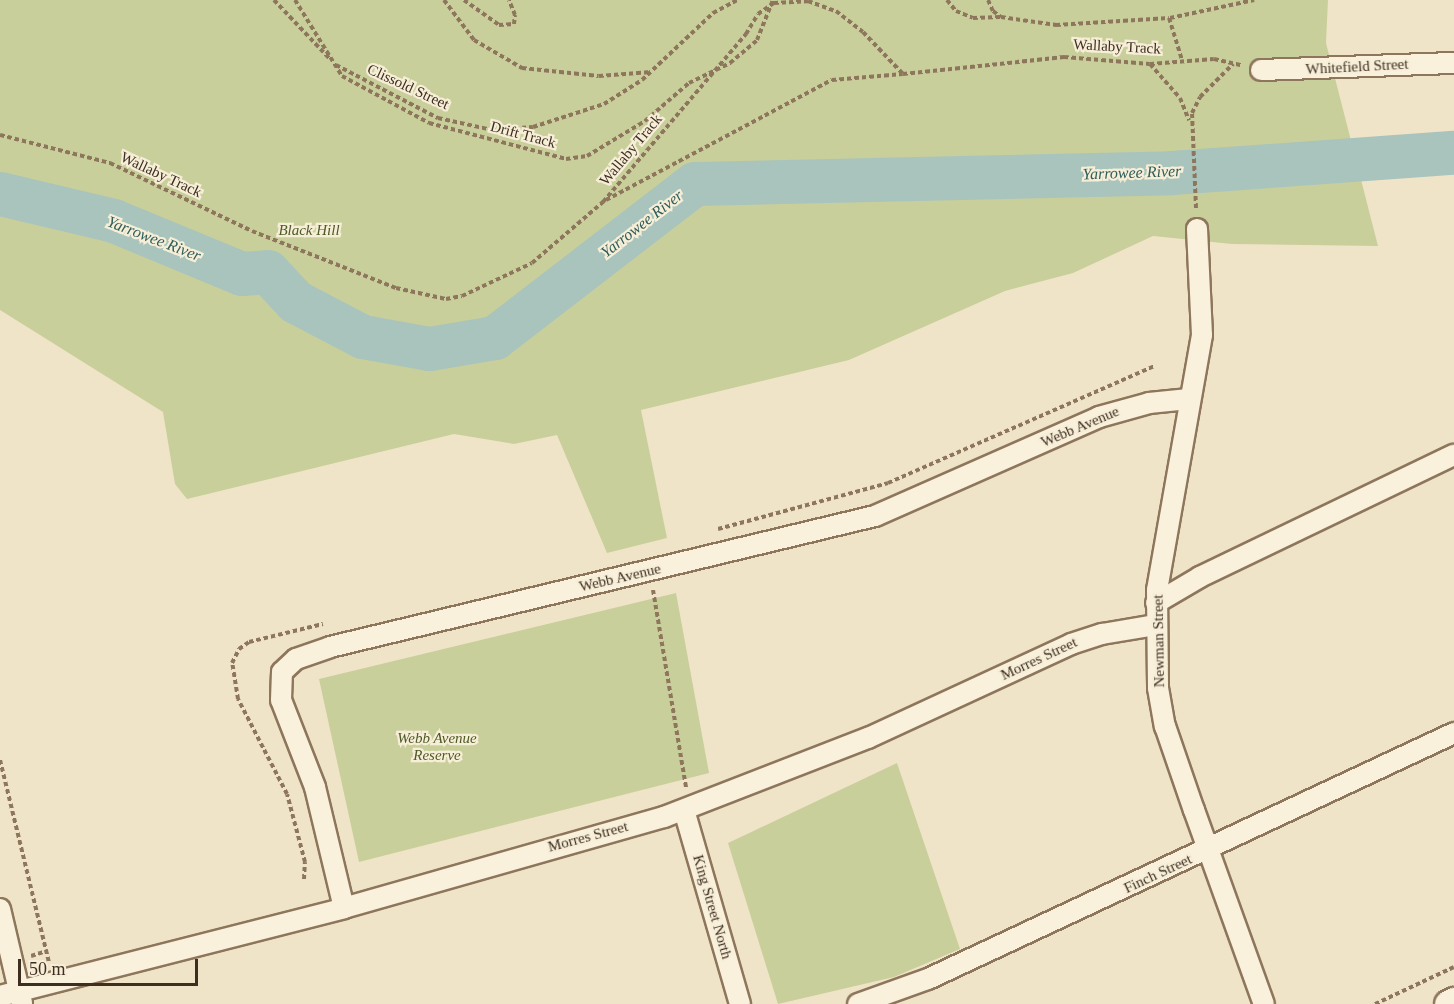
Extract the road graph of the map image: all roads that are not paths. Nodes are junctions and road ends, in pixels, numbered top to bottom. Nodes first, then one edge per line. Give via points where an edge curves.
1 (1454, 63) edge
2 (1261, 70) road end
3 (1197, 224) road end
4 (1189, 399) junction
5 (1454, 454) edge
6 (1156, 603) junction
7 (1156, 625) junction
8 (1454, 733) edge
9 (687, 809) junction
10 (1209, 850) junction
11 (344, 908) junction
12 (0, 909) edge
13 (0, 996) edge
14 (21, 998) edge
15 (1454, 1001) edge
16 (740, 1004) edge
17 (858, 1004) edge
18 (1264, 1004) edge
19 (1448, 1004) edge

1 - 2 street, Whitefield Street
3 - 4 street, Newman Street via 1203,321
4 - 6 street, Newman Street
4 - 11 street, Webb Avenue via 1149,403 1099,417 875,516 330,647 296,659 285,668 279,681 281,700 315,787
5 - 6 street via 1200,577
6 - 7 street, Newman Street
7 - 9 street, Morres Street via 1071,644 868,738
7 - 10 street, Newman Street via 1161,708
8 - 10 street, Finch Street
9 - 11 street, Morres Street
9 - 16 street, King Street North
10 - 17 street, Finch Street via 928,979
10 - 18 street, Newman Street
11 - 14 street, Morres Street via 55,983
12 - 14 street
13 - 14 street, Morres Street
15 - 19 street

